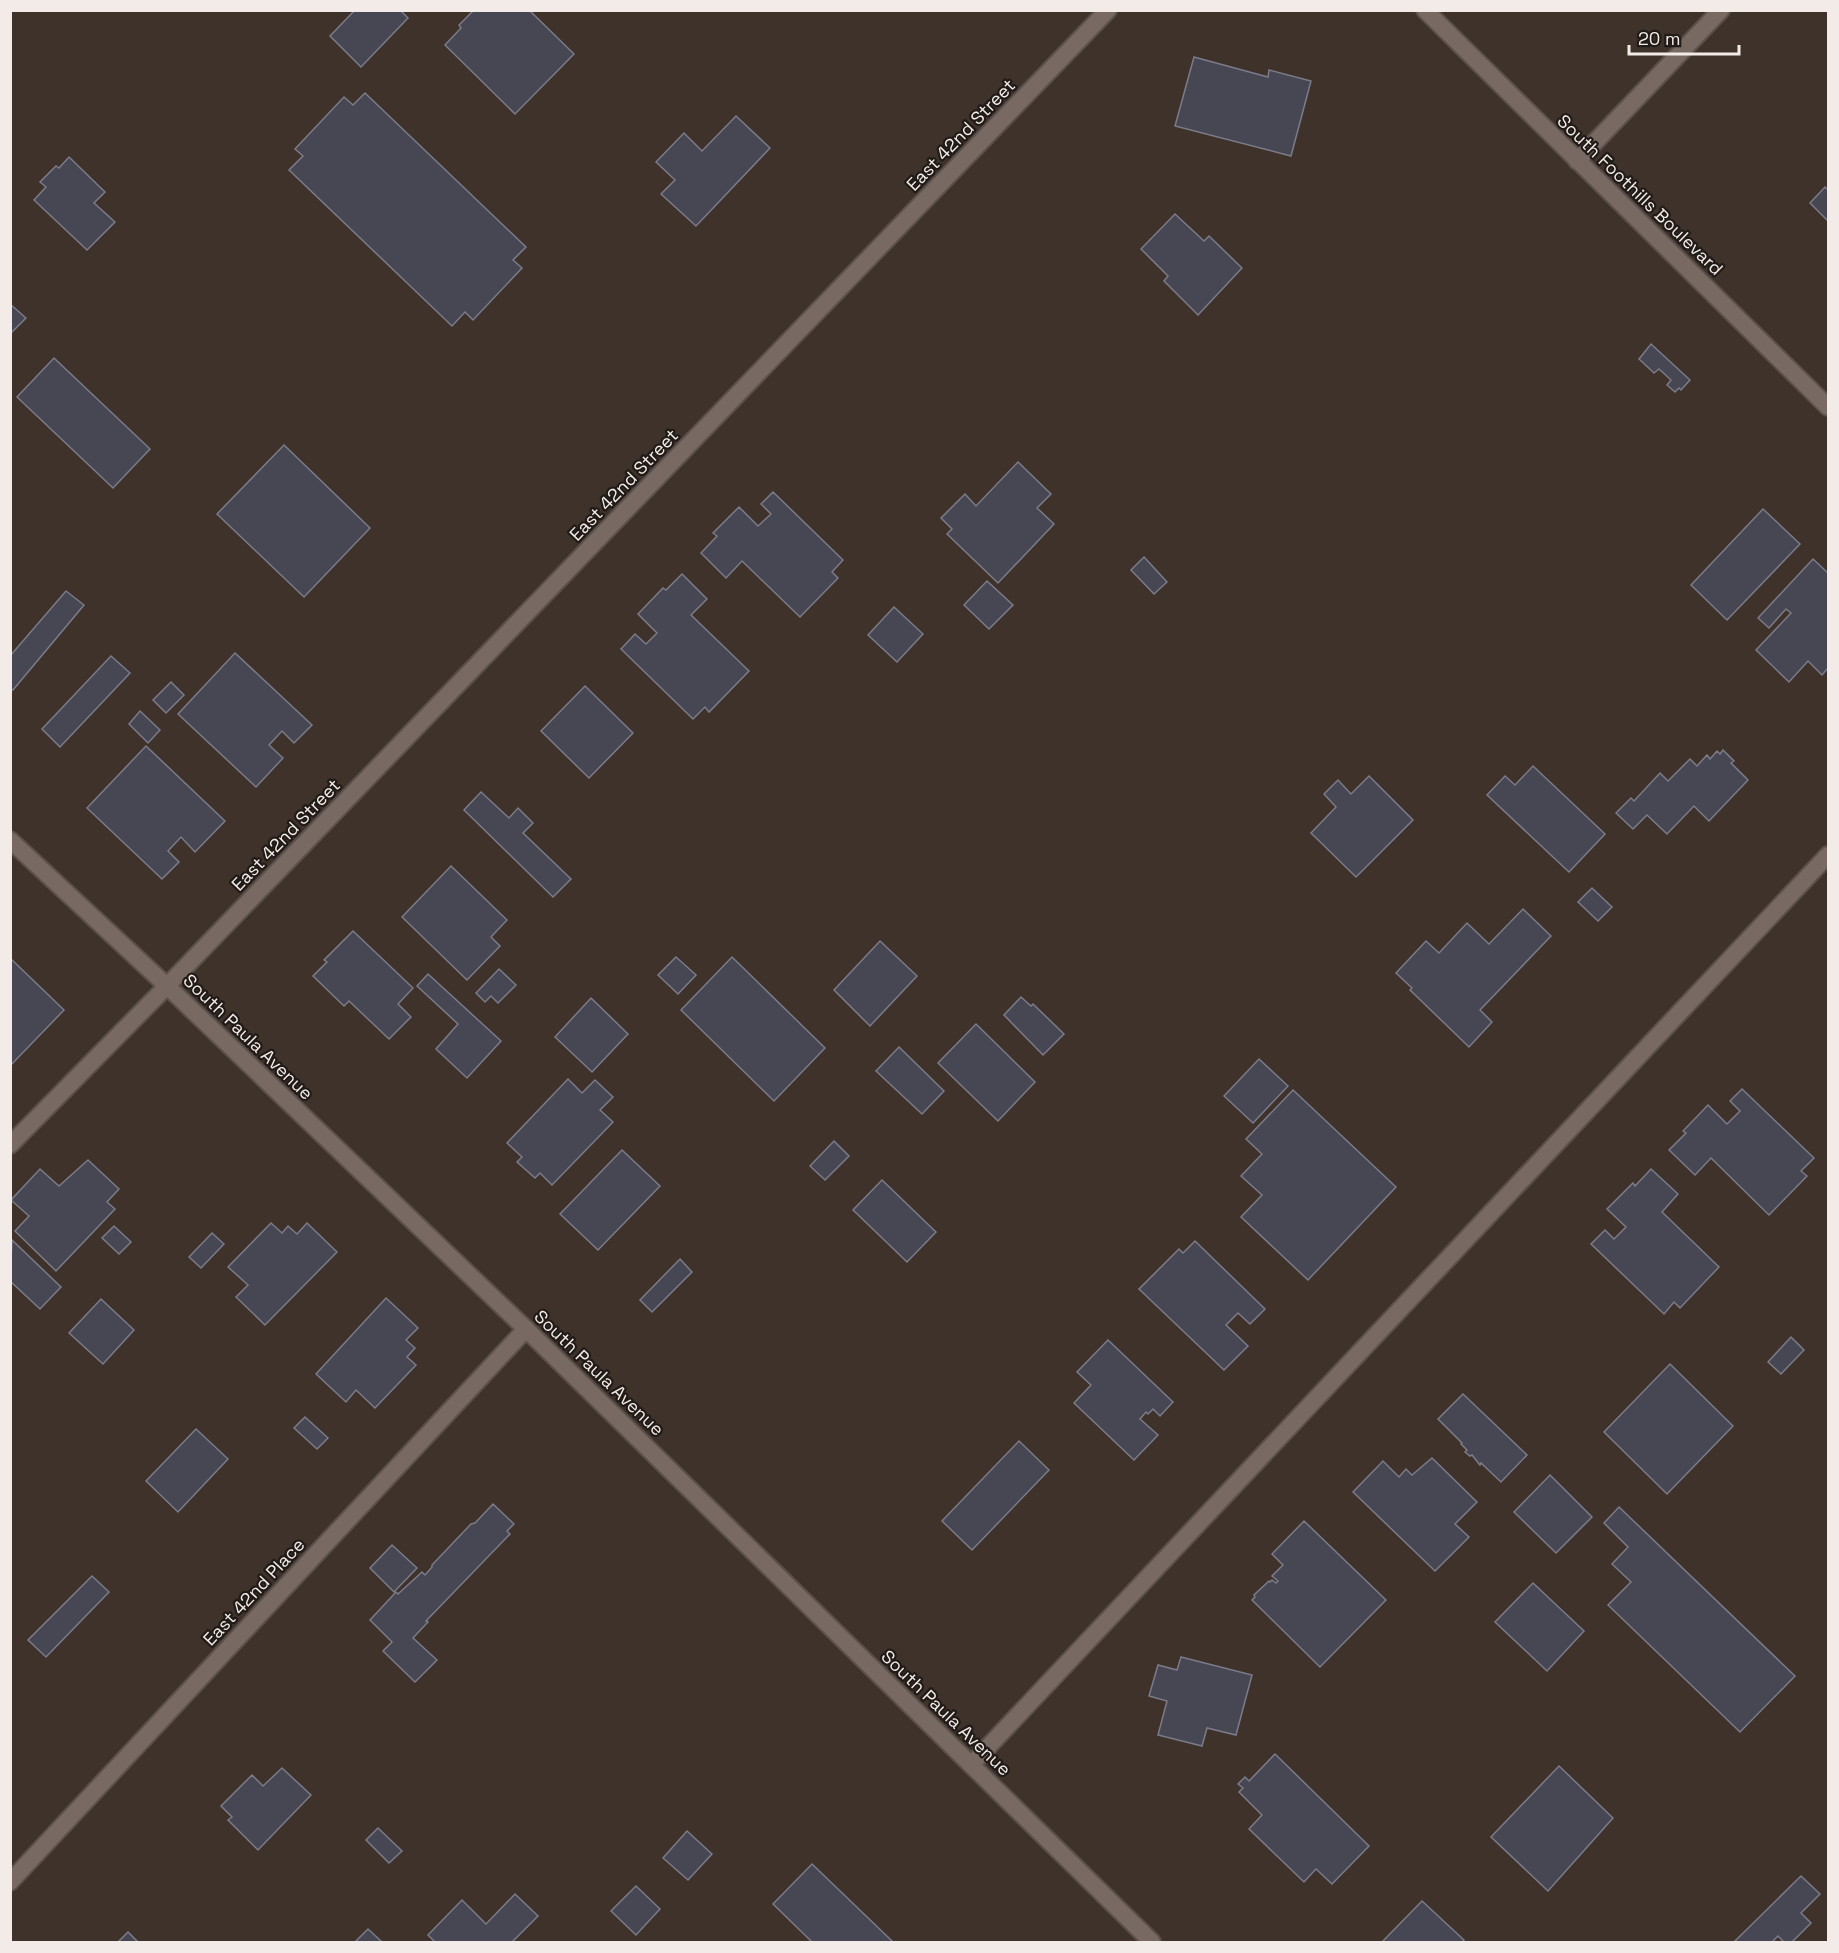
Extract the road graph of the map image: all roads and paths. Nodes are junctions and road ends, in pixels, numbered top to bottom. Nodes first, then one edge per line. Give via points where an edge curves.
1 (1108, 10) edge
2 (1425, 10) edge
3 (1721, 10) edge
4 (1577, 161) junction
5 (1828, 407) edge
6 (10, 840) edge
7 (1828, 855) edge
8 (167, 986) junction
9 (10, 1145) edge
10 (526, 1329) junction
11 (971, 1765) junction
12 (10, 1882) edge
13 (1152, 1942) edge

1 - 8 street, East 42nd Street
2 - 4 street, South Foothills Boulevard
3 - 4 street
4 - 5 street, South Foothills Boulevard
6 - 8 street, South Paula Avenue
7 - 11 street
8 - 9 street, East 42nd Street
8 - 10 street, South Paula Avenue
10 - 11 street, South Paula Avenue
10 - 12 street, East 42nd Place
11 - 13 street, South Paula Avenue

